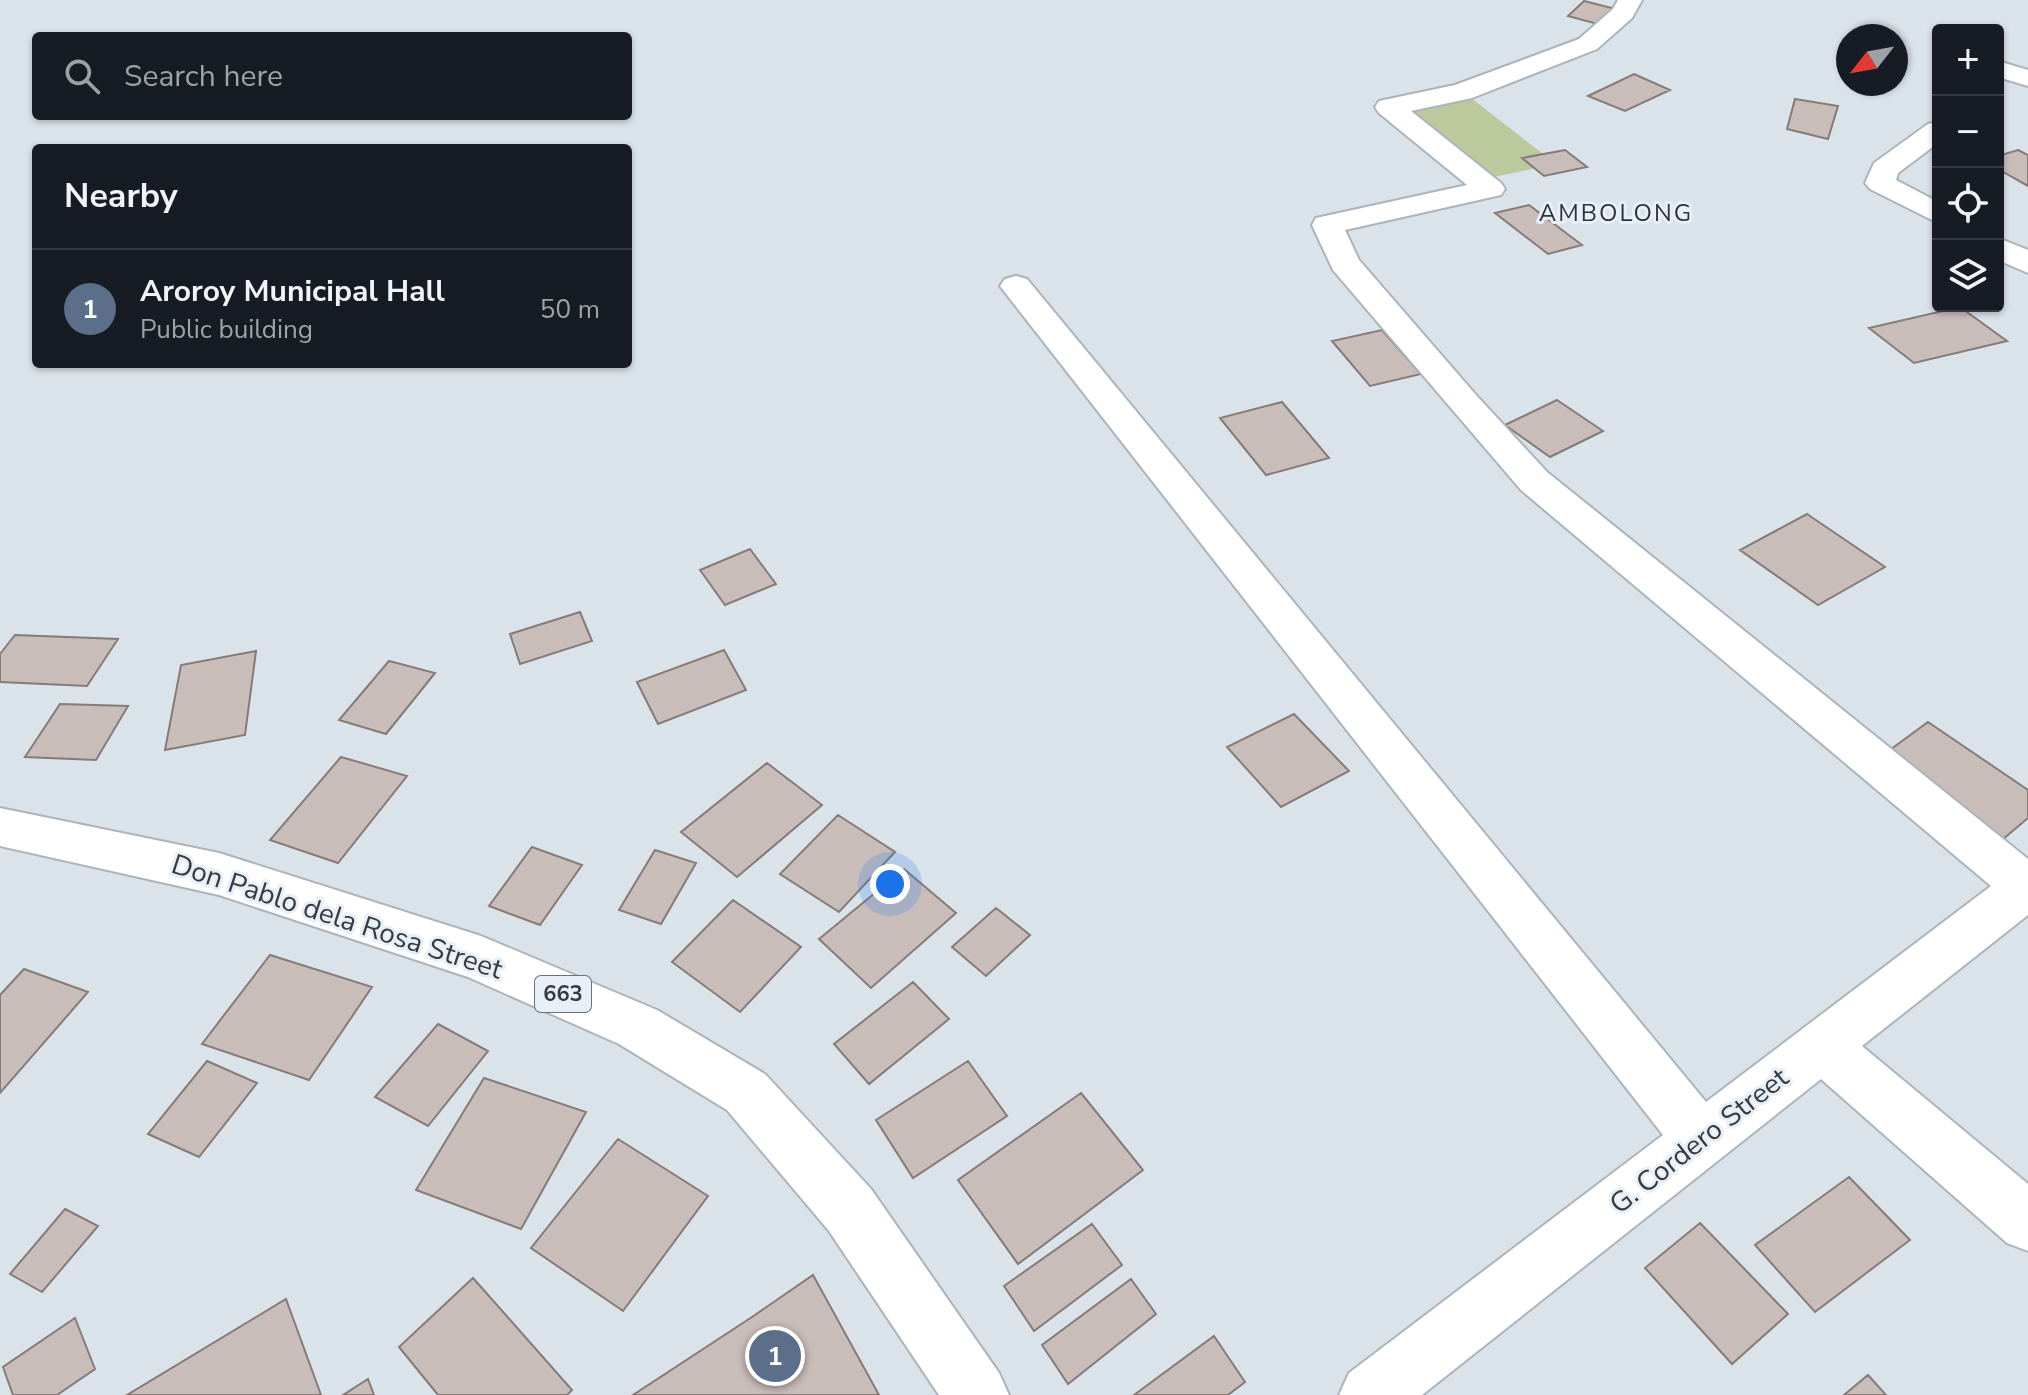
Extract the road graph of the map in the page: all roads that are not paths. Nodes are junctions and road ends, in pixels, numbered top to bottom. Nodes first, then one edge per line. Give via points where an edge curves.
1 (1630, 0) edge
2 (2004, 60) edge
3 (2028, 78) edge
4 (1932, 134) edge
5 (1932, 211) edge
6 (2004, 250) edge
7 (2028, 263) edge
8 (1016, 286) dead end
9 (0, 827) edge
10 (2027, 886) edge
11 (1822, 1046) junction
12 (1701, 1139) junction
13 (2028, 1222) edge
14 (977, 1395) edge
15 (1371, 1395) edge

1 - 10 street via 1588,44 1462,92 1389,107 1490,189 1327,225 1344,263 1534,481
2 - 3 street
4 - 5 street via 1884,169 1880,183
6 - 7 street
8 - 12 street
9 - 14 street, Don Pablo dela Rosa Street / 663 via 219,874 481,959 638,1027 746,1092 850,1210
10 - 11 street, G. Cordero Street
11 - 12 street, G. Cordero Street
11 - 13 street
12 - 15 street, G. Cordero Street

